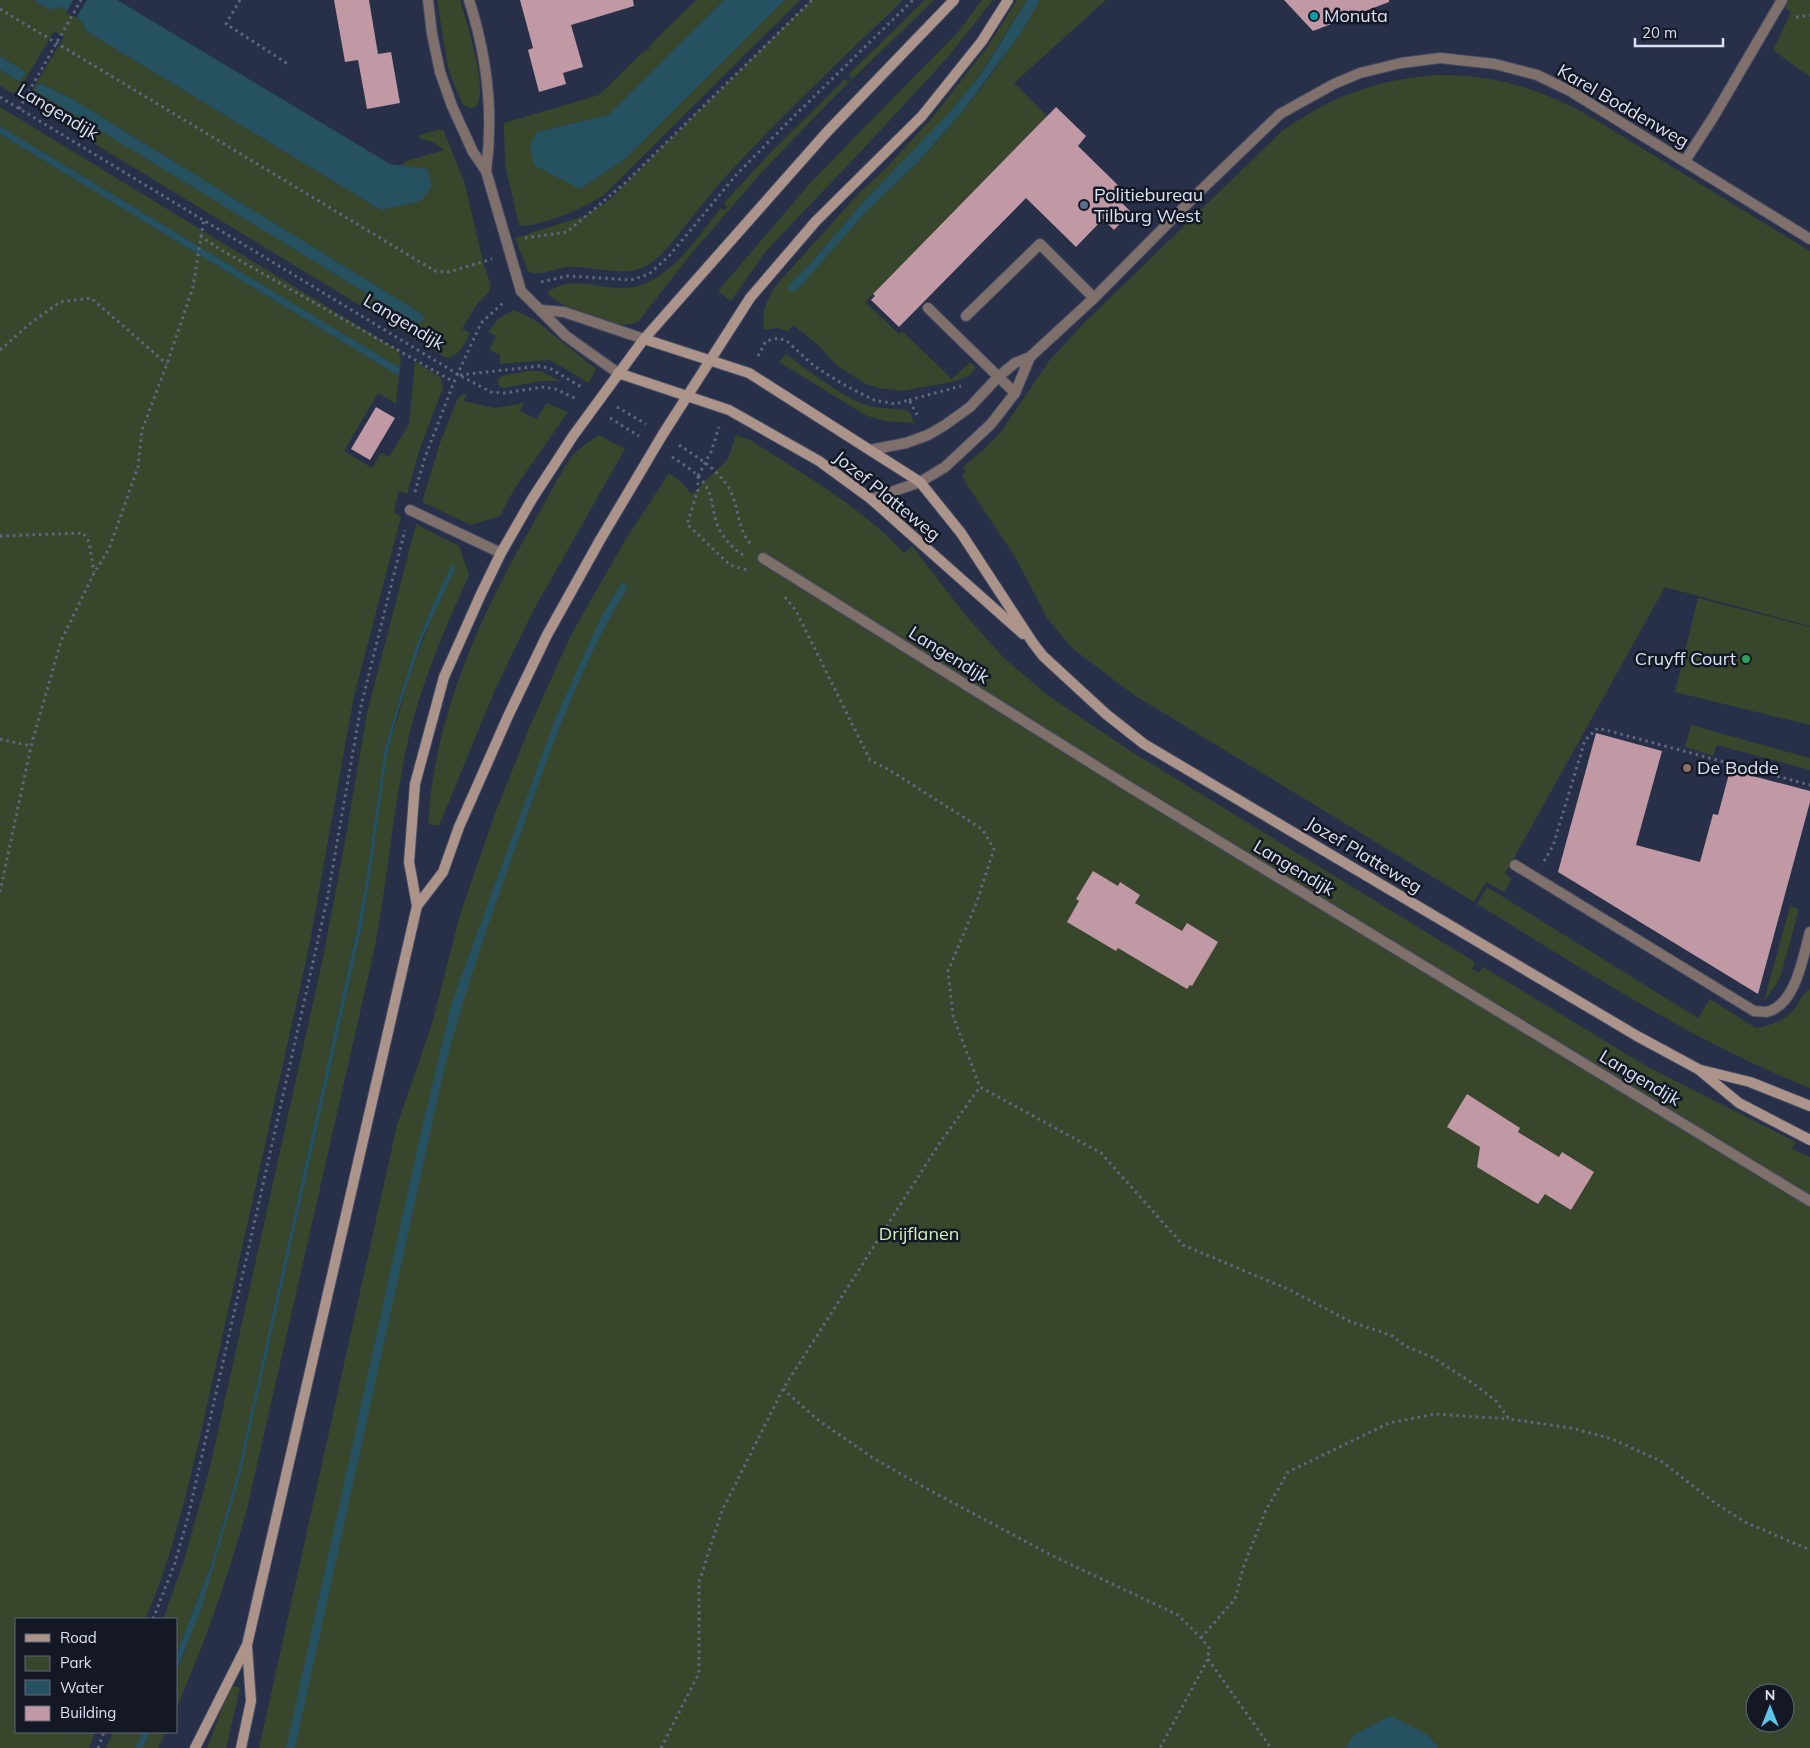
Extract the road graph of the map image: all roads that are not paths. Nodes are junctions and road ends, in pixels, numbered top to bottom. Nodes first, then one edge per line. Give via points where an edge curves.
1 (428, 0) edge
2 (469, 0) edge
3 (954, 0) edge
4 (1008, 0) edge
5 (1782, 0) edge
6 (1685, 161) junction
7 (486, 171) junction
8 (1810, 239) edge
9 (1094, 298) junction
10 (928, 308) dead end
11 (540, 310) junction
12 (966, 316) dead end
13 (644, 339) junction
14 (1030, 357) junction
15 (712, 360) junction
16 (618, 373) junction
17 (998, 377) junction
18 (1015, 393) junction
19 (688, 396) junction
20 (870, 450) junction
21 (920, 482) junction
22 (871, 499) junction
23 (410, 510) road end
24 (501, 553) junction
25 (763, 558) road end
26 (1033, 643) junction
27 (1515, 865) dead end
28 (418, 906) junction
29 (1810, 932) edge
30 (1805, 967) edge
31 (1698, 1069) junction
32 (1810, 1106) edge
33 (1810, 1140) edge
34 (1810, 1201) edge
35 (246, 1645) junction
36 (195, 1748) edge
37 (241, 1748) edge

1 - 7 street via 440,72 473,152
2 - 7 street via 485,60 490,142
3 - 13 main road via 827,132
4 - 15 main road via 982,41 922,116 816,221 750,298
5 - 6 street
6 - 8 street, Karel Boddenweg
6 - 9 street, Karel Boddenweg via 1570,91 1537,76 1495,64 1440,58 1401,63 1360,73 1280,114
7 - 11 street via 521,291
9 - 12 street via 1040,244
9 - 14 street, Karel Boddenweg
10 - 17 street
11 - 13 street via 564,312
11 - 16 street via 566,336
13 - 15 main road, Jozef Platteweg
13 - 16 main road
14 - 17 street, Karel Boddenweg via 1015,363
14 - 18 street, Karel Boddenweg
15 - 19 main road
15 - 20 main road, Jozef Platteweg via 749,373
16 - 19 main road, Jozef Platteweg
16 - 24 main road via 532,499
17 - 18 street
17 - 20 street, Karel Boddenweg via 970,407 928,435
18 - 21 street, Karel Boddenweg via 991,424 945,467
19 - 22 main road, Jozef Platteweg via 729,410 819,461
19 - 28 main road via 600,540 547,635 459,827 443,872
20 - 21 main road, Jozef Platteweg
21 - 22 street, Karel Boddenweg
21 - 26 main road, Jozef Platteweg via 961,533
22 - 26 main road, Jozef Platteweg
23 - 24 street
24 - 28 main road via 444,677 415,784 409,862
25 - 34 street, Langendijk via 1123,783
26 - 31 main road, Jozef Platteweg via 1106,714 1144,744
27 - 30 street via 1754,1011 1767,1012 1781,1004
28 - 35 main road
29 - 30 street
31 - 32 main road, Jozef Platteweg via 1750,1082
31 - 33 main road, Jozef Platteweg via 1738,1103
35 - 36 main road
35 - 37 main road via 251,1700

